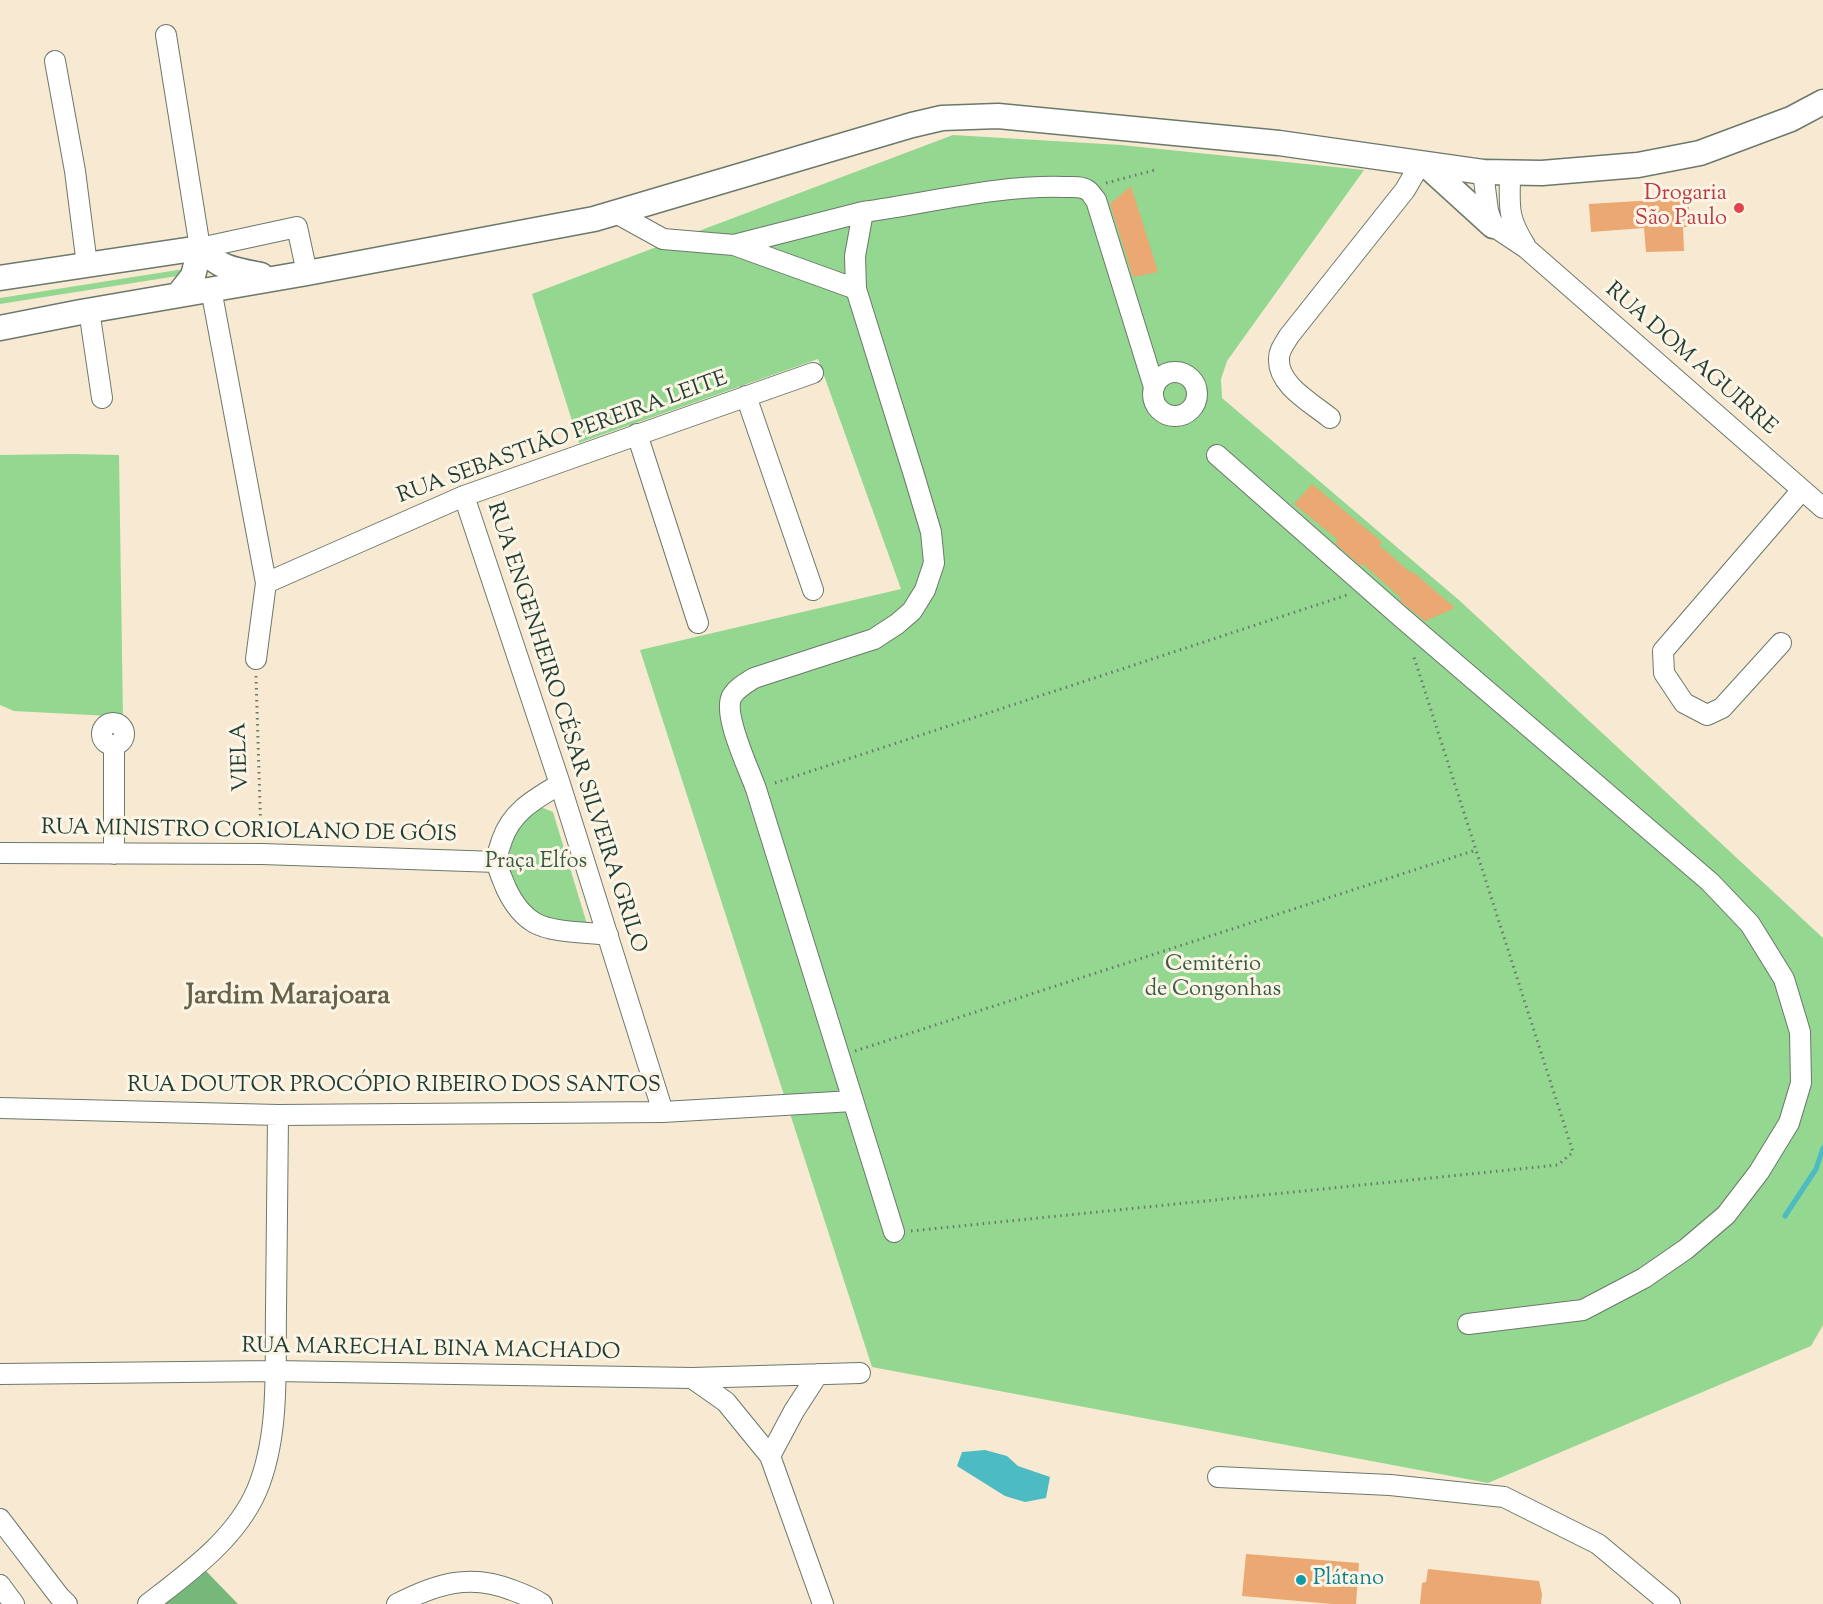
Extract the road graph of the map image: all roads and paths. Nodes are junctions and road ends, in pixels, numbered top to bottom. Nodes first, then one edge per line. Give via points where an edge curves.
1 (166, 35) dead end
2 (55, 62) dead end
3 (1823, 102) edge
4 (1423, 165) junction
5 (1155, 170) dead end
6 (1483, 172) junction
7 (1510, 172) junction
8 (1124, 178) dead end
9 (863, 212) junction
10 (616, 213) junction
11 (1493, 226) junction
12 (734, 245) junction
13 (200, 248) junction
14 (1526, 248) junction
15 (87, 265) junction
16 (307, 273) junction
17 (0, 278) edge
18 (275, 278) junction
19 (212, 289) junction
20 (856, 289) junction
21 (178, 295) junction
22 (89, 310) junction
23 (0, 328) edge
24 (813, 373) dead end
25 (1154, 387) dead end
26 (746, 396) junction
27 (102, 398) dead end
28 (1330, 418) dead end
29 (637, 434) junction
30 (1217, 455) dead end
31 (1802, 490) junction
32 (464, 496) junction
33 (1823, 508) edge
34 (266, 583) junction
35 (1369, 588) junction
36 (813, 590) dead end
37 (698, 623) dead end
38 (1781, 643) dead end
39 (1412, 650) dead end
40 (256, 659) joint
41 (110, 719) dead end
42 (560, 784) junction
43 (756, 789) junction
44 (1476, 850) junction
45 (0, 853) edge
46 (114, 854) junction
47 (262, 854) junction
48 (497, 862) junction
49 (608, 934) junction
50 (839, 1056) junction
51 (853, 1101) junction
52 (0, 1108) edge
53 (663, 1112) junction
54 (278, 1115) junction
55 (894, 1232) joint
56 (1468, 1324) dead end
57 (275, 1371) junction
58 (860, 1373) dead end
59 (0, 1374) edge
60 (818, 1374) junction
61 (692, 1378) junction
62 (770, 1456) junction
63 (1218, 1477) dead end
64 (0, 1519) edge
65 (0, 1585) edge
66 (14, 1604) edge
67 (67, 1604) edge
68 (148, 1604) edge
69 (397, 1604) edge
70 (542, 1604) edge
71 (823, 1604) edge
72 (1670, 1604) edge

1 - 13 street
2 - 15 street
3 - 7 main road via 1700,153 1627,166
4 - 6 main road
4 - 10 main road via 1279,143 998,116 942,118
4 - 11 main road
4 - 28 street via 1280,351 1283,378
5 - 8 path
6 - 7 main road
6 - 11 street
7 - 14 street, RUA DOM AGUIRRE via 1510,217
9 - 12 street
9 - 20 street via 855,256
9 - 25 street via 1043,186 1087,190 1096,200
10 - 12 street via 663,239
10 - 16 main road
11 - 14 street, RUA DOM AGUIRRE
12 - 20 street
13 - 15 main road
13 - 16 street via 297,227
13 - 18 main road via 221,266
13 - 21 main road via 193,276
14 - 31 street, RUA DOM AGUIRRE
15 - 17 main road
16 - 18 main road
18 - 19 main road
19 - 21 main road
19 - 34 street
20 - 43 street via 918,486 931,532 934,563 925,590 912,611 897,624 874,639 753,678 733,695 730,718
21 - 22 main road
22 - 23 main road
22 - 27 street
24 - 26 street, RUA SEBASTIÃO PEREIRA LEITE
26 - 29 street, RUA SEBASTIÃO PEREIRA LEITE
26 - 36 street
29 - 32 street, RUA SEBASTIÃO PEREIRA LEITE
29 - 37 street
30 - 35 street
31 - 33 street, RUA DOM AGUIRRE
31 - 38 street via 1664,651 1664,673 1684,703 1707,714 1722,708
32 - 34 street, RUA SEBASTIÃO PEREIRA LEITE
32 - 42 street, RUA ENGENHEIRO CÉSAR SILVEIRA GRILO
34 - 40 street
35 - 43 path
35 - 56 street via 1710,882 1750,924 1784,979 1800,1032 1801,1083 1789,1123 1726,1215 1644,1278 1583,1310
39 - 44 path
40 - 47 path, VIELA
41 - 46 street via 124,732 123,739 114,745
42 - 48 street via 518,812 506,829
42 - 49 street, RUA ENGENHEIRO CÉSAR SILVEIRA GRILO
43 - 50 street
44 - 50 path
44 - 55 path via 1573,1152 1558,1164
45 - 46 street, RUA MINISTRO CORIOLANO DE GÓIS
46 - 47 street, RUA MINISTRO CORIOLANO DE GÓIS
47 - 48 street, RUA MINISTRO CORIOLANO DE GÓIS
48 - 49 street via 513,903 524,916 554,929
49 - 53 street, RUA ENGENHEIRO CÉSAR SILVEIRA GRILO
50 - 51 street
51 - 53 street, RUA DOUTOR PROCÓPIO RIBEIRO DOS SANTOS
51 - 55 street
52 - 54 street, RUA DOUTOR PROCÓPIO RIBEIRO DOS SANTOS
53 - 54 street, RUA DOUTOR PROCÓPIO RIBEIRO DOS SANTOS
54 - 57 street
57 - 59 street, RUA MARECHAL BINA MACHADO
57 - 61 street, RUA MARECHAL BINA MACHADO
57 - 68 street via 267,1459 256,1491 238,1522 201,1563
58 - 60 street, RUA MARECHAL BINA MACHADO
60 - 61 street, RUA MARECHAL BINA MACHADO
60 - 62 street
61 - 62 street via 726,1402
62 - 71 street
63 - 72 street via 1390,1485 1504,1497 1598,1544
64 - 67 street
65 - 66 street
69 - 70 street via 449,1583 476,1581 497,1584

